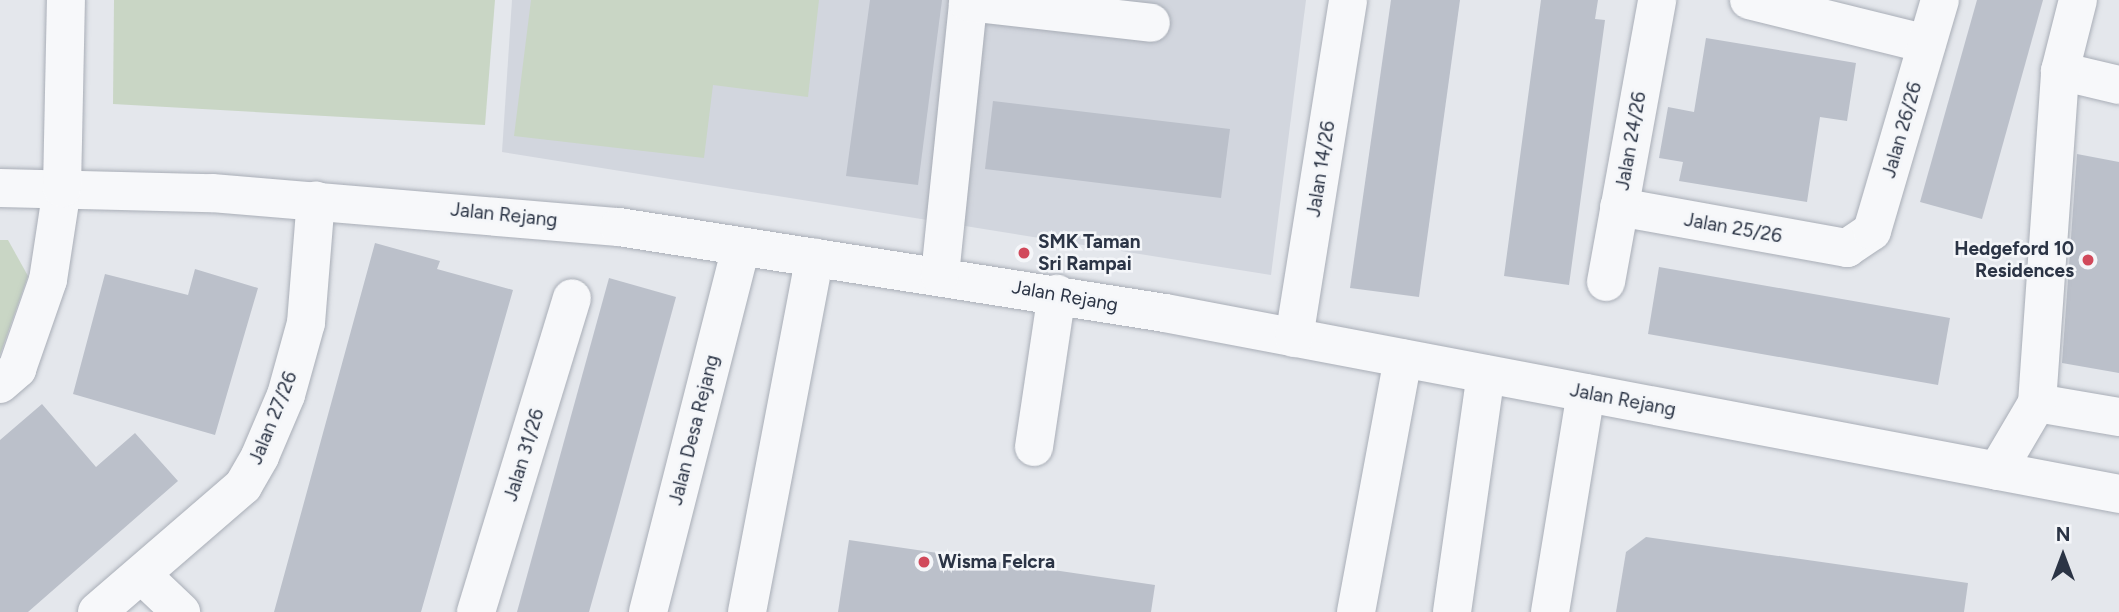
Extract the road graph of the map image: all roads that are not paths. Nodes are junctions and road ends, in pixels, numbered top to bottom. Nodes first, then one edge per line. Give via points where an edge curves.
1 (66, 0) edge
2 (1348, 0) edge
3 (1657, 0) edge
4 (1749, 0) edge
5 (1940, 0) edge
6 (2078, 0) edge
7 (967, 1) edge
8 (1151, 23) dead end
9 (1927, 44) junction
10 (2060, 71) junction
11 (2119, 85) edge
12 (0, 188) edge
13 (62, 188) junction
14 (316, 200) junction
15 (1619, 207) junction
16 (741, 247) junction
17 (1847, 248) joint
18 (815, 257) junction
19 (940, 275) junction
20 (1606, 282) dead end
21 (1057, 294) junction
22 (572, 298) dead end
23 (1294, 338) junction
24 (1403, 358) junction
25 (1486, 374) junction
26 (0, 384) edge
27 (1586, 393) junction
28 (2037, 403) junction
29 (2119, 417) edge
30 (1034, 447) dead end
31 (1997, 471) junction
32 (2119, 494) edge
33 (142, 575) junction
34 (97, 612) edge
35 (181, 612) edge
36 (476, 612) edge
37 (648, 612) edge
38 (747, 612) edge
39 (1356, 612) edge
40 (1452, 612) edge
41 (1550, 612) edge

1 - 13 street
2 - 23 street, Jalan 14/26
3 - 15 street, Jalan 24/26
4 - 9 street
5 - 9 street, Jalan 26/26
6 - 10 street
7 - 8 street
7 - 19 street
9 - 17 street, Jalan 26/26 via 1871,231
10 - 11 street
10 - 28 street
12 - 13 street, Jalan Rejang
13 - 14 street, Jalan Rejang
13 - 26 street via 48,280 17,369
14 - 16 street, Jalan Rejang via 619,227
14 - 33 street, Jalan 27/26 via 306,323 286,395 260,457 243,486
15 - 17 street, Jalan 25/26
15 - 20 street, Jalan 24/26
16 - 18 street, Jalan Rejang
16 - 37 street, Jalan Desa Rejang
18 - 19 street, Jalan Rejang
18 - 38 street
19 - 21 street, Jalan Rejang
21 - 23 street, Jalan Rejang
21 - 30 street
22 - 36 street, Jalan 31/26
23 - 24 street, Jalan Rejang
24 - 25 street, Jalan Rejang
24 - 39 street
25 - 27 street, Jalan Rejang
25 - 40 street
27 - 31 street, Jalan Rejang
27 - 41 street
28 - 29 street
28 - 31 street
31 - 32 street, Jalan Rejang
33 - 34 street, Jalan 27/26
33 - 35 street

